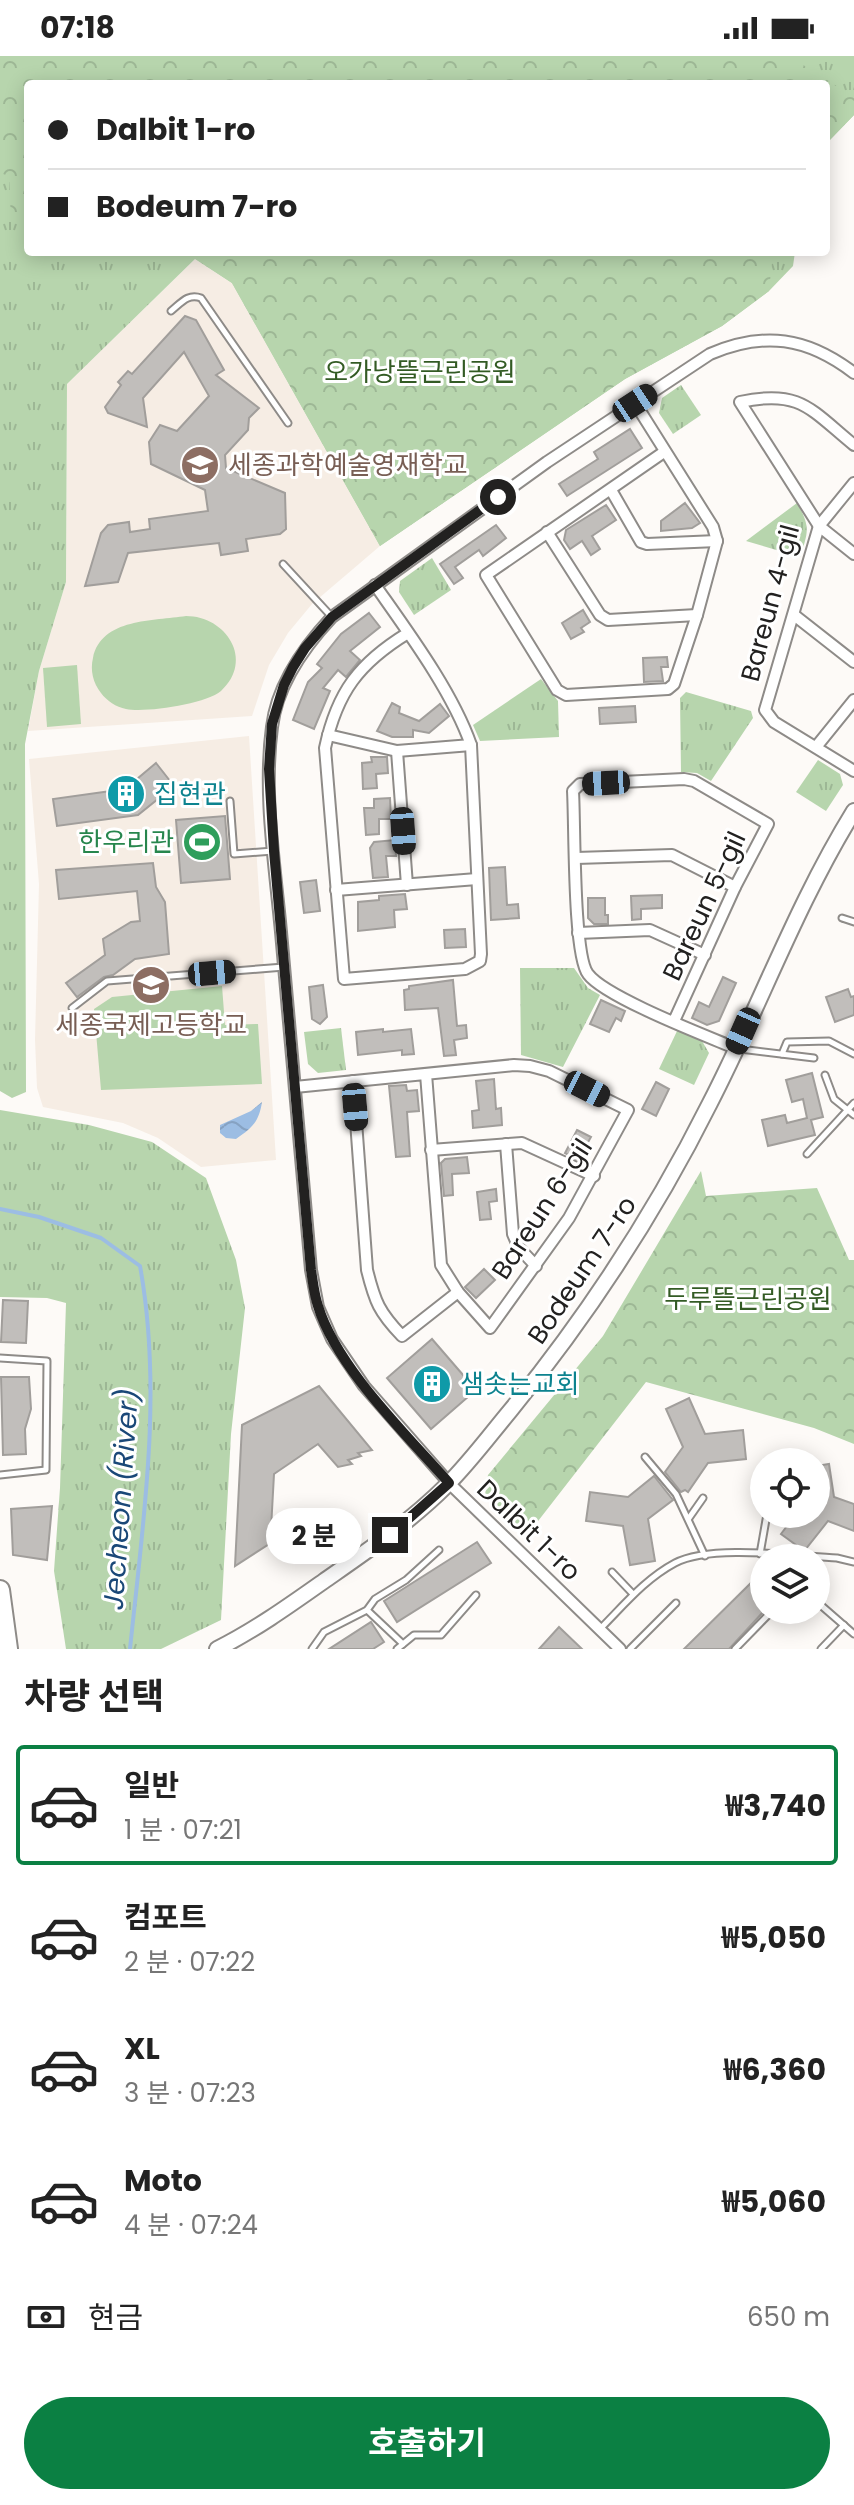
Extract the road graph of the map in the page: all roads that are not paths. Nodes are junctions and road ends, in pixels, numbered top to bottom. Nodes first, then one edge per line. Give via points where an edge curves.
1 (171, 311) dead end
2 (854, 373) edge
3 (635, 403) junction
4 (288, 423) dead end
5 (854, 445) edge
6 (664, 452) junction
7 (854, 483) edge
8 (611, 490) junction
9 (819, 526) junction
10 (547, 532) junction
11 (717, 541) junction
12 (854, 554) edge
13 (283, 564) dead end
14 (375, 585) junction
15 (697, 615) junction
16 (794, 615) junction
17 (332, 617) junction
18 (408, 633) junction
19 (854, 662) edge
20 (854, 700) edge
21 (328, 735) junction
22 (471, 745) junction
23 (816, 747) junction
24 (397, 751) junction
25 (854, 771) edge
26 (230, 801) dead end
27 (854, 811) edge
28 (274, 851) junction
29 (576, 858) junction
30 (477, 879) junction
31 (407, 885) junction
32 (735, 887) junction
33 (336, 890) junction
34 (842, 918) dead end
35 (854, 922) edge
36 (578, 933) junction
37 (705, 955) junction
38 (284, 967) junction
39 (72, 1008) dead end
40 (674, 1021) junction
41 (735, 1048) junction
42 (782, 1054) junction
43 (854, 1054) edge
44 (814, 1058) dead end
45 (426, 1074) junction
46 (825, 1075) dead end
47 (353, 1081) junction
48 (295, 1087) junction
49 (854, 1103) edge
50 (847, 1111) junction
51 (854, 1115) edge
52 (506, 1144) junction
53 (431, 1150) junction
54 (807, 1154) dead end
55 (594, 1176) junction
56 (536, 1266) junction
57 (458, 1292) junction
58 (0, 1358) edge
59 (645, 1457) dead end
60 (0, 1475) edge
61 (449, 1483) junction
62 (703, 1498) dead end
63 (689, 1518) junction
64 (439, 1550) dead end
65 (750, 1554) edge
66 (705, 1556) junction
67 (830, 1558) edge
68 (854, 1562) edge
69 (612, 1572) dead end
70 (0, 1593) edge
71 (633, 1594) junction
72 (476, 1595) dead end
73 (676, 1603) dead end
74 (367, 1610) junction
75 (830, 1613) edge
76 (759, 1624) edge
77 (844, 1625) junction
78 (600, 1630) junction
79 (854, 1634) edge
80 (400, 1647) edge
81 (8, 1649) edge
82 (217, 1649) edge
83 (312, 1649) edge
84 (620, 1649) edge
85 (630, 1649) edge
86 (735, 1649) edge
87 (821, 1649) edge

1 - 4 lane via 185,298 201,298
2 - 3 street, Dalbit 1-ro via 813,349 763,339 710,354
3 - 6 street
3 - 14 street, Dalbit 1-ro
5 - 9 street, Bareun 4-gil via 790,399 769,396 740,402
6 - 8 street
6 - 11 street
7 - 9 street
8 - 10 street
8 - 11 street via 641,542
9 - 12 street
9 - 16 street, Bareun 4-gil
10 - 15 street via 608,620
10 - 15 street via 486,575 560,693 668,689
11 - 15 street
13 - 17 lane
14 - 17 street, Dalbit 1-ro
14 - 18 street
16 - 19 street
16 - 23 street, Bareun 4-gil via 765,710 774,722
17 - 28 street, Dalbit 1-ro via 293,667 272,724
18 - 21 street via 355,676 339,700
18 - 22 street
20 - 23 street
21 - 24 street
21 - 33 street
22 - 24 street
22 - 30 street
23 - 25 street, Bareun 4-gil
24 - 31 street
26 - 28 lane via 234,854
27 - 41 street, Bodeum 7-ro via 824,860
28 - 38 street, Dalbit 1-ro
29 - 32 street via 672,855
29 - 32 street, Bareun 5-gil via 573,791 580,784 694,781 768,824
29 - 36 street, Bareun 5-gil
30 - 31 street
30 - 33 street via 480,961 465,969 359,978 344,979
31 - 33 street
32 - 37 street, Bareun 5-gil
34 - 35 lane
36 - 37 street via 650,930
36 - 40 street, Bareun 5-gil via 580,961 596,983
37 - 40 street, Bareun 5-gil
38 - 39 lane via 107,981
38 - 48 street, Dalbit 1-ro
40 - 41 street, Bareun 5-gil
41 - 42 lane
41 - 61 street, Bodeum 7-ro via 670,1181 614,1273
42 - 43 lane via 787,1042 829,1041
42 - 44 lane
45 - 47 street, Bareun 6-gil
45 - 53 street
45 - 55 street, Bareun 6-gil via 530,1066 628,1110
46 - 50 lane via 834,1099
47 - 48 street, Bareun 6-gil
47 - 57 street, Bareun 6-gil via 367,1270 382,1315 402,1336
48 - 61 street, Dalbit 1-ro via 318,1307 332,1339 364,1386
49 - 50 lane
50 - 51 lane
50 - 54 lane
52 - 53 street
52 - 55 street via 522,1143
52 - 56 street via 513,1234
53 - 57 street via 441,1265
55 - 56 street, Bareun 6-gil
56 - 57 street, Bareun 6-gil via 490,1328
58 - 60 lane via 47,1361 47,1423 46,1470
59 - 63 lane
61 - 78 street, Dalbit 1-ro
61 - 82 street, Bodeum 7-ro via 390,1535
62 - 63 lane
63 - 66 lane
64 - 74 lane
65 - 66 lane
66 - 71 lane via 678,1561
67 - 68 lane
69 - 71 lane
70 - 81 highway
71 - 78 lane
72 - 80 lane via 441,1635 414,1635
73 - 85 lane
74 - 80 lane
74 - 83 lane via 324,1632
75 - 77 lane
76 - 86 lane
77 - 79 lane
77 - 87 lane
78 - 84 street, Dalbit 1-ro

